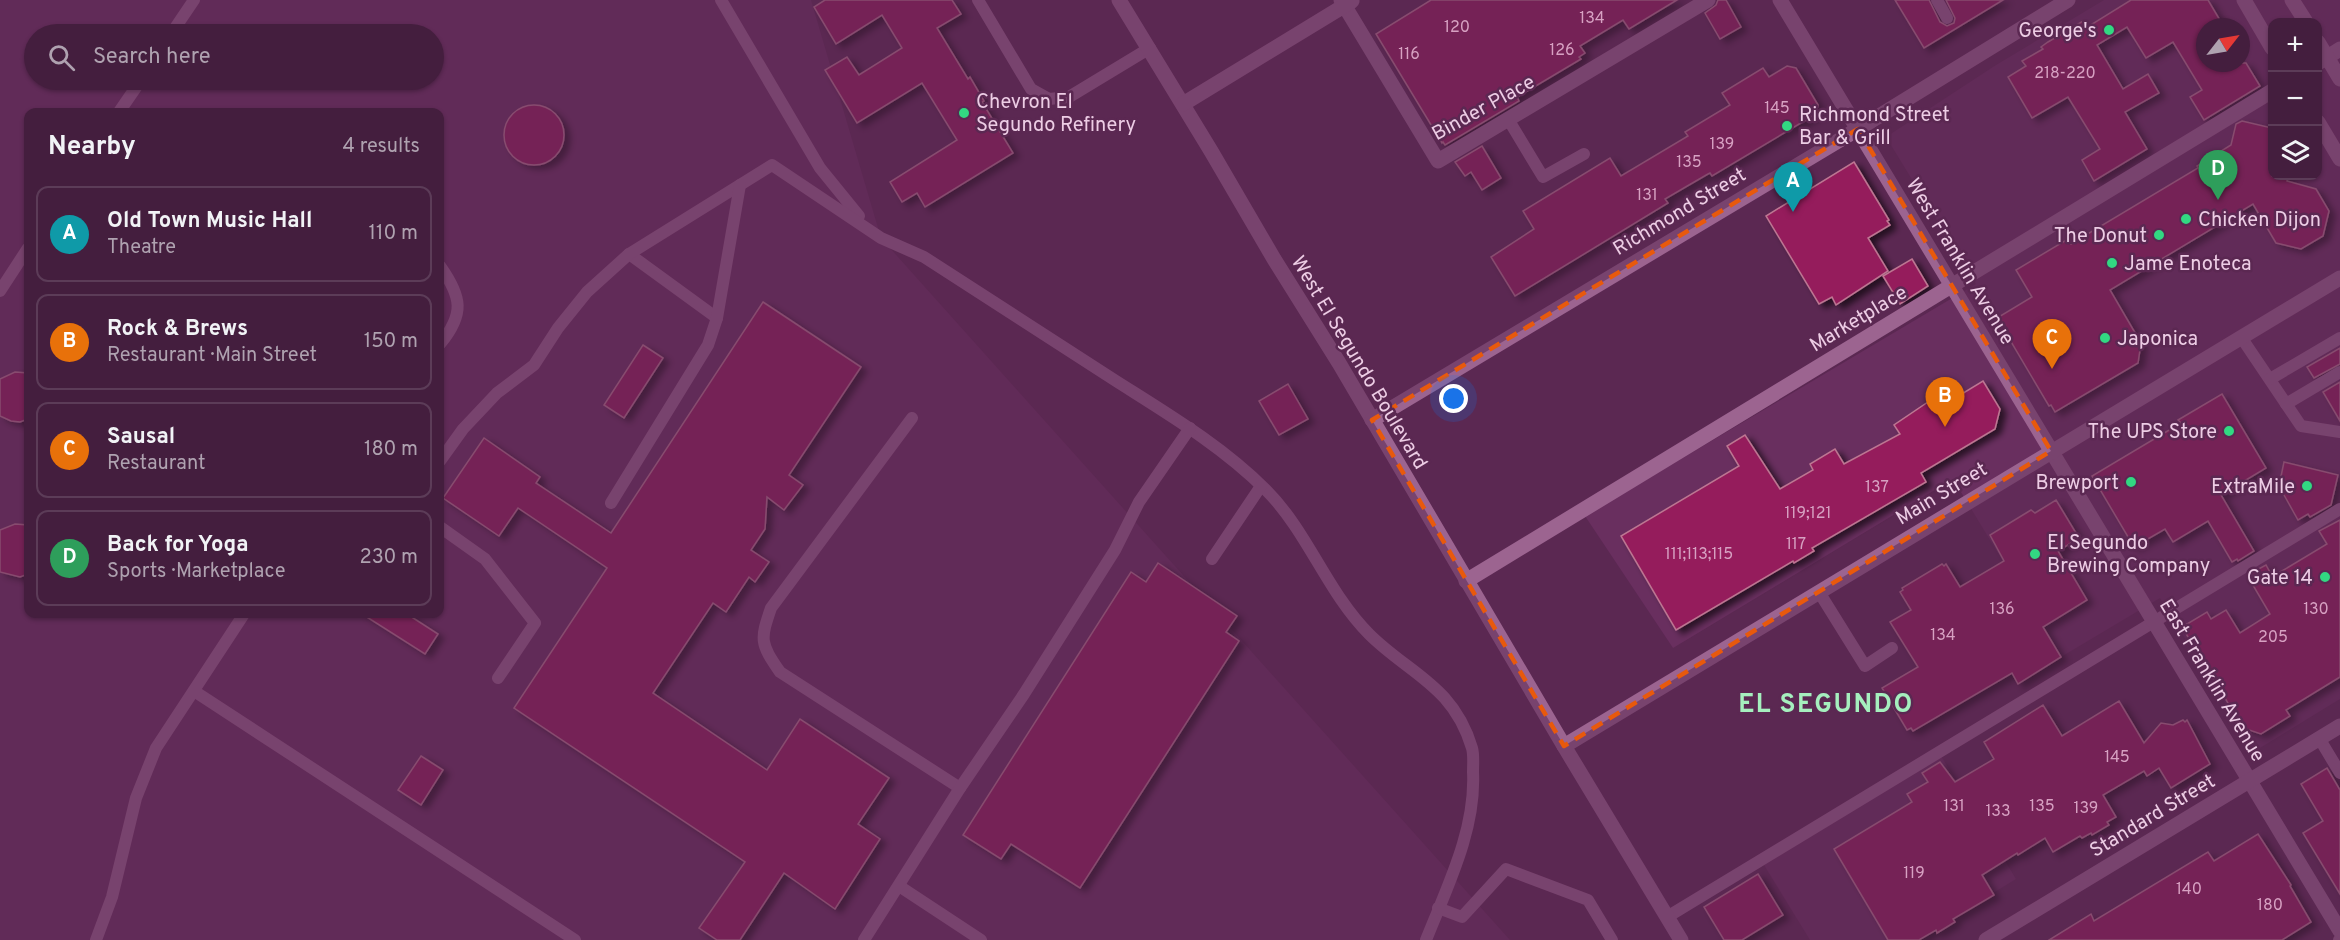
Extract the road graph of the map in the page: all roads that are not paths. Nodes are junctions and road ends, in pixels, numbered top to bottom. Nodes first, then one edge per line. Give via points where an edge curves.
1 (194, 0) edge
2 (721, 0) edge
3 (978, 0) edge
4 (1119, 0) edge
5 (1708, 0) edge
6 (1780, 0) edge
7 (1937, 0) edge
8 (2068, 0) edge
9 (2244, 0) edge
10 (2292, 0) edge
11 (1346, 2) edge
12 (1947, 18) dead end
13 (2303, 18) edge
14 (178, 24) edge
15 (2268, 41) edge
16 (1150, 48) junction
17 (2328, 56) edge
18 (2340, 79) edge
19 (134, 90) edge
20 (2268, 93) edge
21 (1183, 104) junction
22 (122, 108) edge
23 (1508, 119) junction
24 (2320, 126) edge
25 (1858, 129) junction
26 (1584, 154) dead end
27 (2340, 159) edge
28 (740, 185) junction
29 (881, 237) junction
30 (24, 254) edge
31 (629, 254) junction
32 (444, 273) edge
33 (2340, 278) edge
34 (1952, 286) junction
35 (0, 291) edge
36 (717, 318) junction
37 (2241, 337) junction
38 (2340, 338) edge
39 (444, 339) edge
40 (2340, 372) edge
41 (2270, 379) junction
42 (2286, 404) junction
43 (912, 418) dead end
44 (1372, 420) junction
45 (1190, 428) junction
46 (2340, 432) edge
47 (2050, 451) junction
48 (444, 455) edge
49 (1262, 486) junction
50 (611, 503) dead end
51 (2340, 509) edge
52 (444, 530) edge
53 (1212, 559) dead end
54 (1466, 581) junction
55 (1819, 592) junction
56 (241, 618) edge
57 (2154, 622) junction
58 (1892, 648) dead end
59 (498, 678) dead end
60 (194, 691) junction
61 (2340, 726) edge
62 (2319, 738) junction
63 (1564, 746) junction
64 (2340, 773) edge
65 (2249, 781) junction
66 (960, 788) junction
67 (899, 886) junction
68 (1438, 908) junction
69 (1667, 917) junction
70 (2340, 931) edge
71 (96, 940) edge
72 (575, 940) edge
73 (864, 940) edge
74 (981, 940) edge
75 (1426, 940) edge
76 (1612, 940) edge
77 (1681, 940) edge
78 (1986, 940) edge

1 - 14 lane
2 - 29 lane via 820,168
3 - 16 lane via 1031,89 1049,99 1069,96
4 - 16 street, West El Segundo Boulevard
5 - 23 street, Binder Place
6 - 25 street, West Franklin Avenue
7 - 12 lane
8 - 25 street, Richmond Street
9 - 15 street
10 - 13 street
11 - 21 street
11 - 23 street, Binder Place via 1438,161
16 - 21 street, West El Segundo Boulevard
17 - 18 street
19 - 22 lane
20 - 34 street, Marketplace
21 - 44 street, West El Segundo Boulevard
23 - 26 lane via 1544,177
24 - 27 street
25 - 34 street, West Franklin Avenue
25 - 44 street, Richmond Street
28 - 29 lane via 772,165
28 - 31 lane
28 - 36 lane
29 - 45 lane via 924,256
30 - 35 lane
31 - 36 lane
31 - 48 lane via 587,292 534,365 498,393
32 - 39 lane via 456,294 458,311
33 - 37 street, Main Street
34 - 47 street, West Franklin Avenue
34 - 54 street, Marketplace
36 - 50 lane via 708,345
37 - 41 lane
37 - 47 street, Main Street
38 - 41 lane
40 - 42 lane
41 - 42 lane
42 - 46 lane via 2301,426
43 - 66 lane via 771,608 763,632 764,649 780,672
44 - 54 street, West El Segundo Boulevard
45 - 49 lane
45 - 66 lane via 1139,502 1115,550 1024,694
47 - 55 street, Main Street
47 - 57 street, East Franklin Avenue
49 - 53 lane
49 - 68 lane via 1288,516 1343,602 1369,633 1434,685 1458,715 1473,750 1470,823
51 - 57 lane
52 - 59 lane via 485,559 535,623
54 - 63 street, West El Segundo Boulevard
55 - 58 lane via 1865,666
55 - 63 street, Main Street
56 - 60 lane
57 - 65 street, East Franklin Avenue
57 - 69 lane
60 - 71 lane via 156,748 136,798 112,897
60 - 72 lane
61 - 62 street, Standard Street
62 - 64 lane
62 - 65 street, Standard Street
63 - 69 street, West El Segundo Boulevard
65 - 70 street, East Franklin Avenue
65 - 78 street, Standard Street
66 - 67 lane
67 - 73 lane
67 - 74 lane
68 - 75 lane
68 - 76 lane via 1462,917 1506,868 1587,900
69 - 77 street, West El Segundo Boulevard

